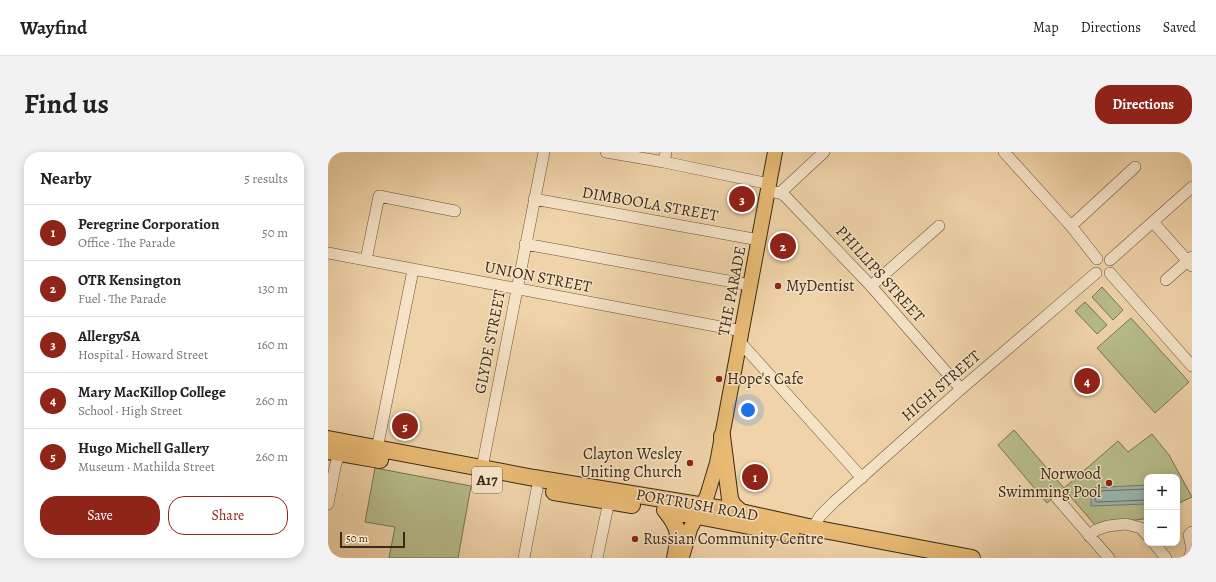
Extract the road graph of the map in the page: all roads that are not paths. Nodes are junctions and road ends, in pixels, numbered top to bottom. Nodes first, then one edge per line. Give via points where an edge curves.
1 (544, 152) edge
2 (606, 152) edge
3 (775, 152) edge
4 (824, 152) edge
5 (1004, 152) edge
6 (665, 157) edge
7 (1135, 167) dead end
8 (1192, 187) edge
9 (772, 189) junction
10 (534, 199) junction
11 (455, 211) dead end
12 (1152, 222) junction
13 (939, 226) dead end
14 (1071, 226) junction
15 (759, 240) junction
16 (525, 244) junction
17 (328, 253) edge
18 (1097, 259) junction
19 (366, 260) junction
20 (1110, 260) junction
21 (1191, 262) edge
22 (413, 270) junction
23 (1096, 273) junction
24 (1110, 273) junction
25 (1166, 280) dead end
26 (750, 285) junction
27 (871, 286) junction
28 (517, 289) junction
29 (741, 336) junction
30 (1192, 366) edge
31 (961, 389) junction
32 (722, 436) junction
33 (332, 448) edge
34 (377, 449) junction
35 (482, 468) junction
36 (862, 478) junction
37 (537, 489) junction
38 (1057, 498) dead end
39 (609, 501) junction
40 (328, 504) edge
41 (666, 510) junction
42 (704, 512) junction
43 (741, 512) junction
44 (1144, 532) edge
45 (1192, 532) edge
46 (813, 533) junction
47 (1089, 536) junction
48 (1156, 546) edge
49 (524, 558) edge
50 (597, 558) edge
51 (675, 558) edge
52 (682, 558) edge
53 (691, 558) edge
54 (917, 558) edge
55 (972, 558) edge
56 (1109, 558) edge
57 (1166, 558) edge
58 (1189, 558) edge

1 - 10 street, GLYDE STREET
2 - 6 street
3 - 9 main road, THE PARADE
4 - 9 street
5 - 14 street
6 - 9 street
7 - 14 street
8 - 12 street
9 - 15 main road, THE PARADE
9 - 27 street, PHILLIPS STREET via 785,196
10 - 15 street, DIMBOOLA STREET
10 - 16 street, GLYDE STREET
11 - 19 street via 379,196
12 - 20 street
12 - 21 street
13 - 27 street
14 - 18 street
15 - 26 main road, THE PARADE
16 - 26 street
16 - 28 street, GLYDE STREET
17 - 19 street, UNION STREET
18 - 20 street via 1102,257
18 - 23 street via 1094,264
19 - 22 street, UNION STREET
20 - 24 street
21 - 25 street
22 - 28 street, UNION STREET
22 - 34 street
23 - 24 street via 1102,276
23 - 31 street, HIGH STREET
24 - 30 street
26 - 29 main road, THE PARADE
27 - 31 street, PHILLIPS STREET
28 - 29 street, UNION STREET
28 - 35 street, GLYDE STREET
29 - 32 main road, THE PARADE
29 - 36 street
31 - 36 street, HIGH STREET
32 - 42 main road, THE PARADE
32 - 43 highway via 730,499 733,506
33 - 34 highway, PORTRUSH ROAD / A17
33 - 37 highway, PORTRUSH ROAD / A17
33 - 40 street via 335,467
34 - 35 highway, PORTRUSH ROAD / A17
35 - 42 highway, PORTRUSH ROAD / A17
36 - 46 street, HIGH STREET via 824,512 817,520
37 - 39 highway, PORTRUSH ROAD / A17
37 - 49 street
38 - 47 street
39 - 41 highway, PORTRUSH ROAD / A17
39 - 50 street
41 - 42 highway, PORTRUSH ROAD / A17
41 - 51 highway via 676,525 679,541
42 - 43 highway, PORTRUSH ROAD / A17
42 - 46 highway, PORTRUSH ROAD / A17
42 - 52 main road, THE PARADE via 690,529
42 - 53 main road, THE PARADE
43 - 46 highway, PORTRUSH ROAD / A17
44 - 47 street via 1141,528 1126,524 1108,526 1096,530
45 - 58 street via 1189,535 1192,550
46 - 54 highway, PORTRUSH ROAD / A17
46 - 55 highway, PORTRUSH ROAD / A17
47 - 56 street
48 - 57 street

